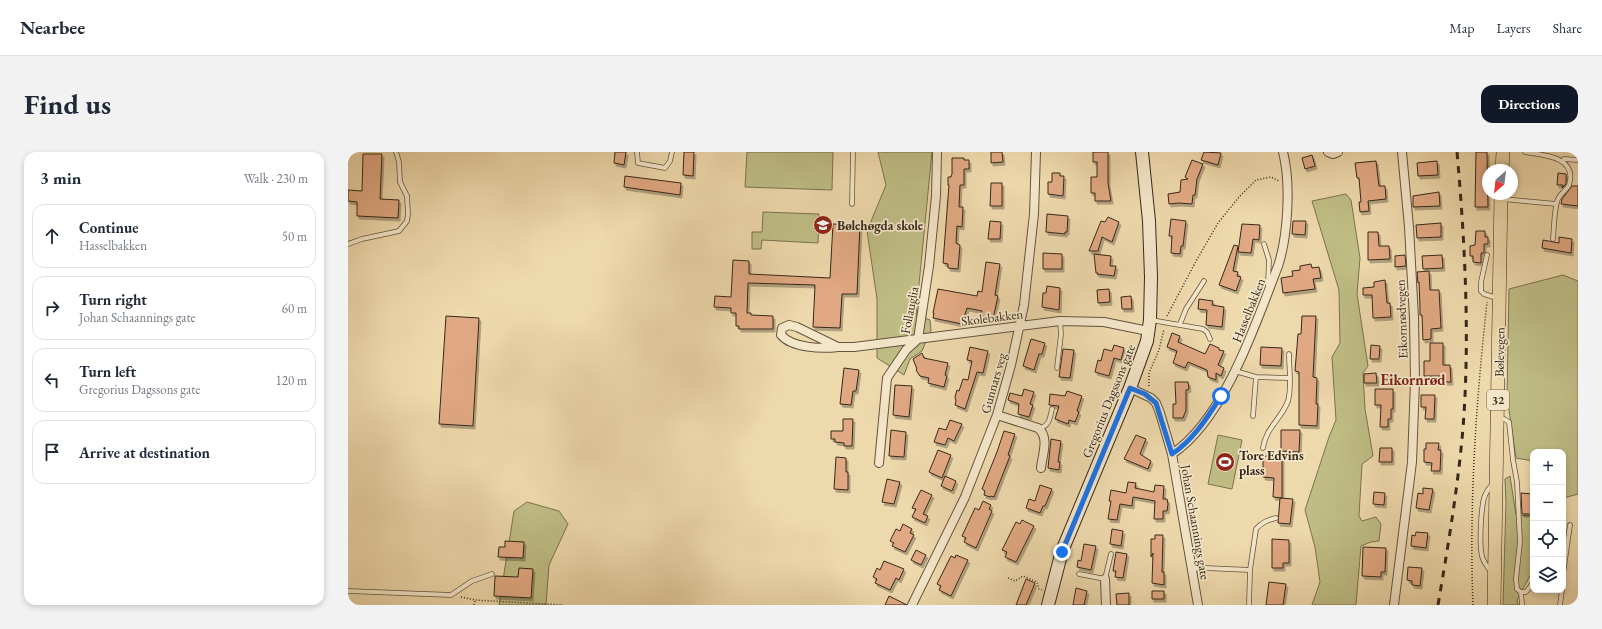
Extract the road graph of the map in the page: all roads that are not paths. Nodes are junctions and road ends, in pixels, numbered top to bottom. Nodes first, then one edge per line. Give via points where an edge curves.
1 (396, 152) edge
2 (637, 152) edge
3 (672, 152) edge
4 (853, 152) edge
5 (937, 152) edge
6 (1036, 152) edge
7 (1142, 152) edge
8 (1283, 152) edge
9 (1328, 152) edge
10 (1338, 152) edge
11 (1402, 152) edge
12 (1503, 152) edge
13 (1526, 152) edge
14 (1564, 159) junction
15 (1578, 160) edge
16 (1502, 164) edge
17 (1518, 199) edge
18 (1501, 200) edge
19 (852, 204) dead end
20 (1556, 204) junction
21 (1553, 239) dead end
22 (348, 244) edge
23 (1264, 244) dead end
24 (1487, 255) dead end
25 (1204, 281) dead end
26 (1268, 293) junction
27 (1494, 297) junction
28 (1060, 321) junction
29 (1180, 324) junction
30 (1149, 325) junction
31 (1021, 326) junction
32 (918, 339) junction
33 (1210, 339) dead end
34 (838, 347) junction
35 (1289, 354) dead end
36 (1057, 368) dead end
37 (1235, 371) junction
38 (1256, 377) junction
39 (1289, 378) junction
40 (1130, 388) junction
41 (1052, 409) dead end
42 (997, 415) junction
43 (1253, 416) dead end
44 (1498, 418) junction
45 (1038, 428) junction
46 (1263, 448) dead end
47 (1172, 454) junction
48 (879, 463) dead end
49 (1041, 468) dead end
50 (1276, 518) dead end
51 (1570, 525) dead end
52 (1566, 536) edge
53 (1111, 554) dead end
54 (1192, 569) junction
55 (1250, 570) junction
56 (492, 574) dead end
57 (1079, 574) dead end
58 (1105, 579) junction
59 (1530, 587) edge
60 (348, 591) edge
61 (1521, 592) junction
62 (1562, 593) edge
63 (912, 605) edge
64 (1048, 605) edge
65 (1106, 605) edge
66 (1198, 605) edge
67 (1250, 605) edge
68 (1394, 605) edge
69 (1494, 605) edge
70 (1522, 605) edge
71 (1560, 605) edge

1 - 22 lane via 400,182 406,196 407,221 399,231
2 - 3 lane via 638,164 665,168
4 - 19 lane
5 - 32 street, Follauglia via 936,196 929,266
6 - 31 street, Gunnars veg via 1034,214
7 - 30 street, Gregorius Dagssons gate via 1149,220
8 - 26 street, Hasselbakken via 1288,186 1282,254
9 - 10 street
11 - 68 street, Eikornrødvegen via 1409,227 1415,381 1412,462
12 - 16 main road
13 - 14 lane
14 - 15 lane
14 - 20 lane via 1571,168 1572,177
17 - 20 lane
18 - 27 main road, Bølevegen / 32
20 - 21 lane
23 - 26 lane via 1269,260
24 - 27 lane via 1480,288
25 - 29 lane via 1186,309
26 - 37 street, Hasselbakken
27 - 44 main road, Bølevegen / 32
28 - 30 street, Skolebakken
28 - 31 street, Skolebakken
28 - 36 lane
29 - 30 lane via 1165,322
29 - 33 lane via 1203,329
30 - 40 street, Gregorius Dagssons gate via 1144,351
31 - 32 street, Skolebakken
31 - 42 street, Gunnars veg
32 - 34 street, Skolebakken
32 - 48 street, Follauglia via 906,350 887,378
34 - 34 street, Skolebakken via 797,327 789,325 782,328 781,335 790,342 822,349
35 - 39 lane
37 - 38 lane
37 - 47 street, Hasselbakken via 1200,428
38 - 39 lane
38 - 43 lane
39 - 46 lane via 1288,401 1266,436
40 - 47 street, Johan Schaannings gate via 1145,394 1156,403
40 - 64 street, Gregorius Dagssons gate via 1062,552
41 - 45 lane via 1047,424 1043,428
42 - 45 street
42 - 63 street, Gunnars veg via 965,497
44 - 61 lane via 1509,422 1511,432 1520,542 1516,585
44 - 69 main road, Bølevegen / 32
45 - 49 street via 1045,439
47 - 54 street, Johan Schaannings gate
50 - 55 lane via 1260,524 1256,529
51 - 52 lane
53 - 58 lane
54 - 55 lane
54 - 66 street, Johan Schaannings gate
55 - 67 lane
56 - 60 lane via 472,581 451,595
57 - 58 lane
58 - 65 street
59 - 61 lane via 1526,592
61 - 70 lane
62 - 71 lane

